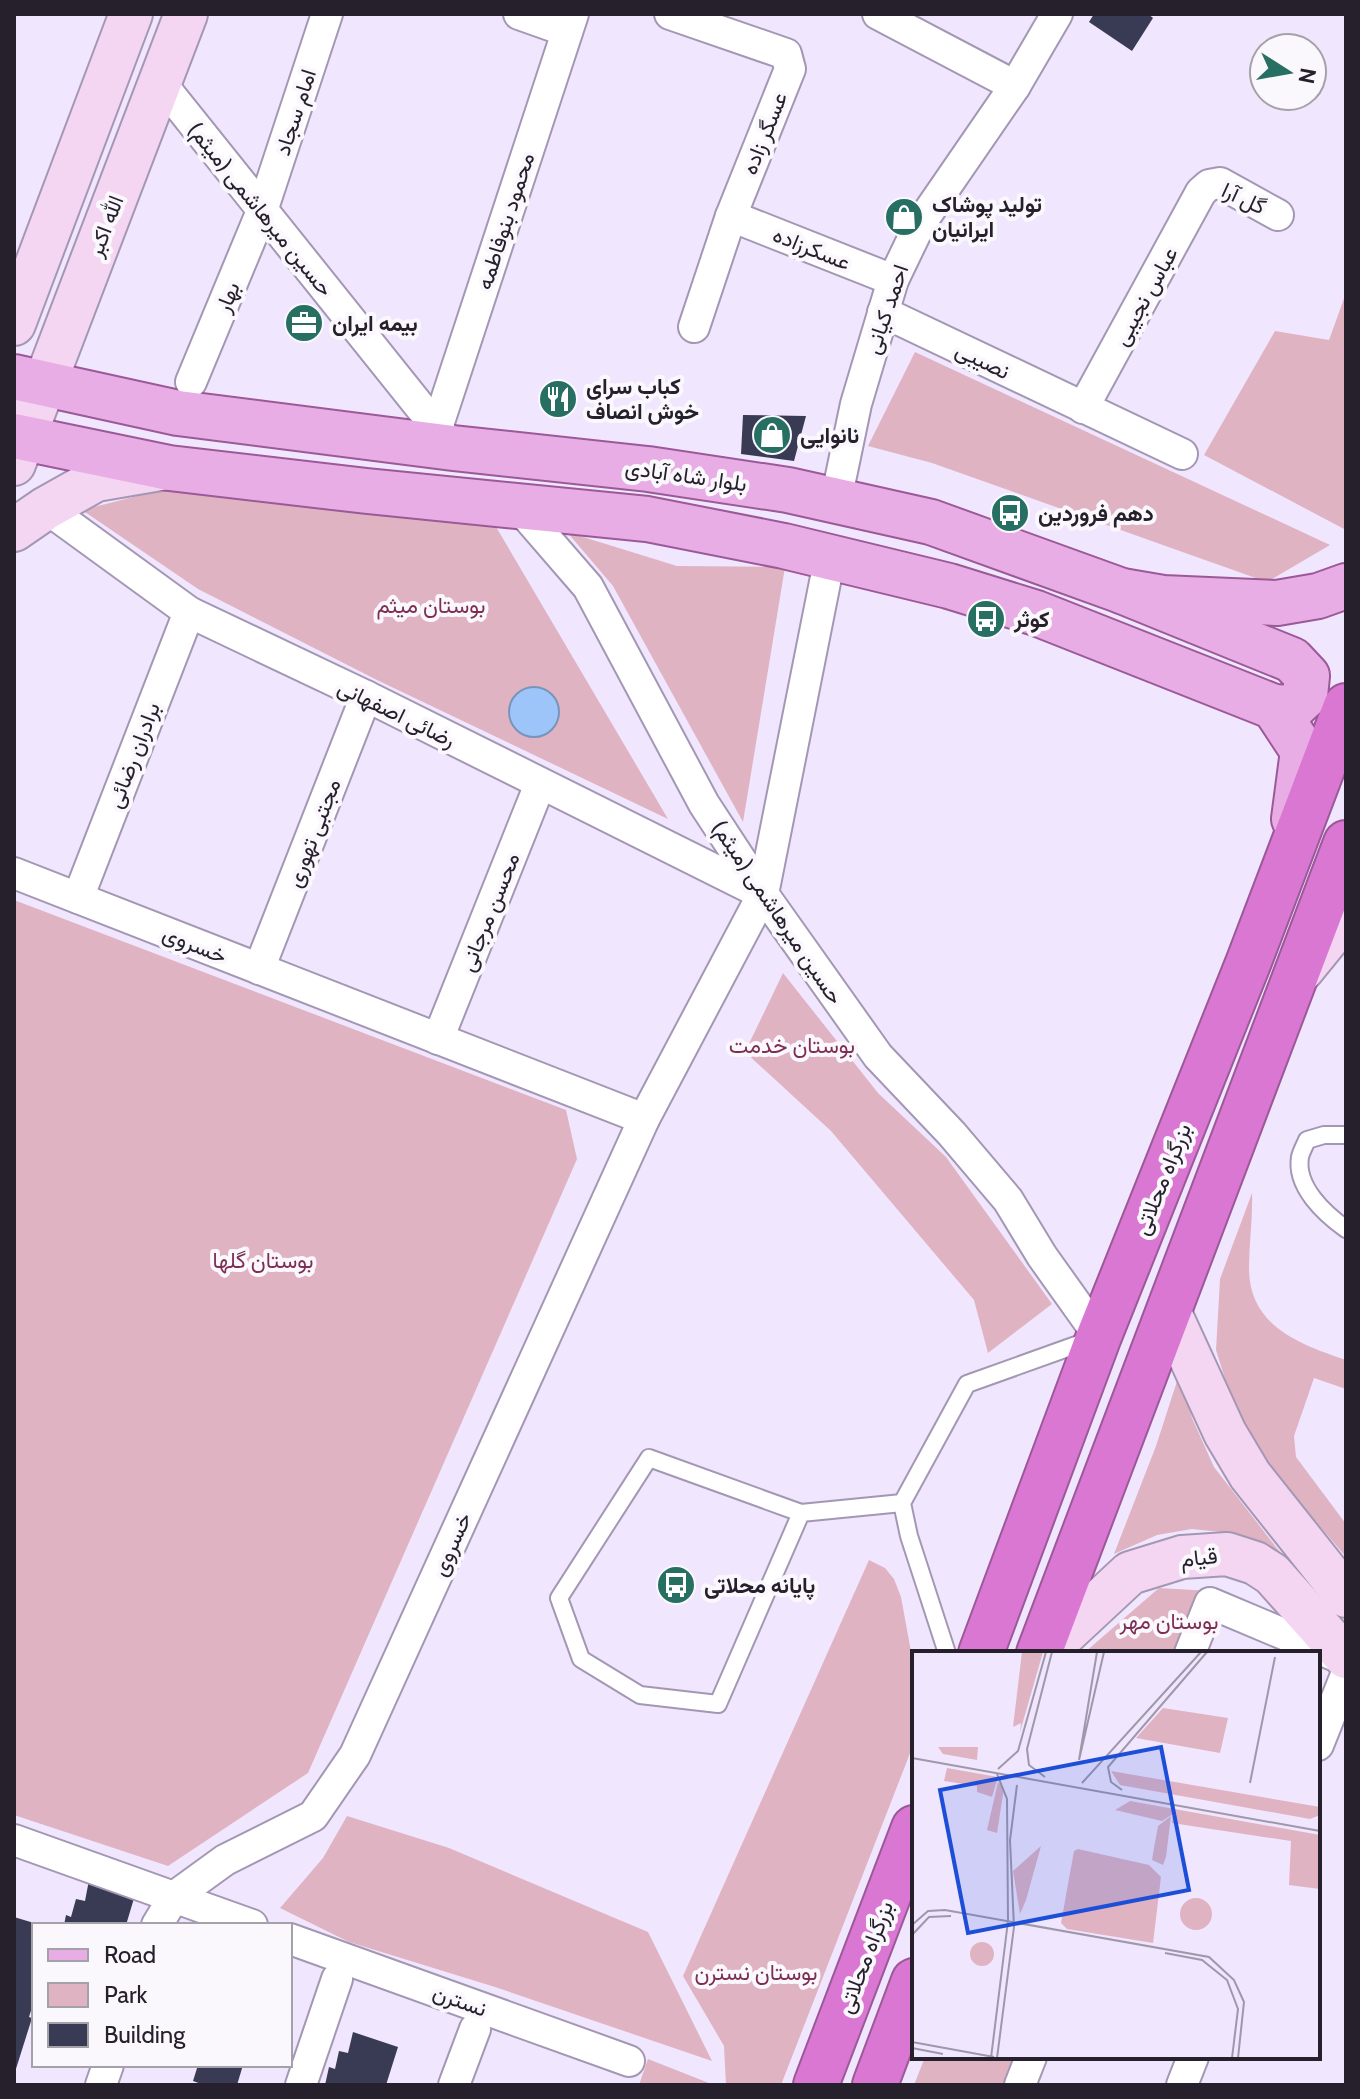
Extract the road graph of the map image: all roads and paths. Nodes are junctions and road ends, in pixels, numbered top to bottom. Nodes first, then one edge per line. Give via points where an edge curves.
1 (186, 14) edge
2 (327, 14) edge
3 (519, 14) edge
4 (670, 14) edge
5 (878, 14) edge
6 (1057, 14) edge
7 (120, 21) edge
8 (570, 22) edge
9 (160, 82) junction
10 (1015, 86) junction
11 (1209, 185) joint
12 (262, 211) junction
13 (1278, 215) dead end
14 (731, 216) junction
15 (43, 247) junction
16 (14, 277) edge
17 (893, 280) junction
18 (883, 312) junction
19 (14, 324) edge
20 (694, 327) dead end
21 (30, 381) edge
22 (191, 382) dead end
23 (1083, 408) junction
24 (445, 438) junction
25 (17, 446) edge
26 (1182, 454) dead end
27 (169, 468) junction
28 (836, 500) junction
29 (517, 505) junction
30 (30, 519) edge
31 (830, 557) junction
32 (1346, 586) edge
33 (1122, 591) junction
34 (189, 612) junction
35 (366, 696) junction
36 (1346, 706) edge
37 (1274, 707) junction
38 (540, 784) junction
39 (1346, 843) edge
40 (1288, 856) junction
41 (14, 873) edge
42 (763, 894) junction
43 (78, 898) junction
44 (1346, 916) edge
45 (259, 969) junction
46 (1294, 980) junction
47 (438, 1039) junction
48 (644, 1119) junction
49 (1346, 1135) edge
50 (1346, 1229) edge
51 (1169, 1311) junction
52 (1099, 1336) junction
53 (902, 1503) junction
54 (801, 1513) junction
55 (1343, 1592) edge
56 (1307, 1612) junction
57 (946, 1651) edge
58 (982, 1651) edge
59 (1043, 1651) edge
60 (1044, 1651) edge
61 (1191, 1651) edge
62 (1346, 1658) edge
63 (1346, 1675) edge
64 (1320, 1740) edge
65 (912, 1833) edge
66 (14, 1840) edge
67 (174, 1897) junction
68 (158, 1923) edge
69 (246, 1923) edge
70 (292, 1940) edge
71 (337, 1979) dead end
72 (912, 1986) edge
73 (475, 2029) dead end
74 (1030, 2059) edge
75 (1192, 2059) edge
76 (629, 2061) dead end
77 (301, 2085) edge
78 (454, 2085) edge
79 (816, 2085) edge
80 (875, 2085) edge
81 (1020, 2085) edge
82 (1182, 2085) edge

1 - 9 main road, الله اکبر
2 - 12 street, امام سجاد
3 - 8 street
4 - 14 street, عسگر زاده via 786,54 790,69
5 - 10 street
6 - 10 street, احمد کیانی
7 - 9 main road
7 - 15 main road
8 - 24 street, محمود بنوفاطمه
9 - 12 street, حسین میرهاشمی (میثم)
9 - 21 main road, الله اکبر
10 - 17 street, احمد کیانی via 920,224
11 - 13 street, گل آرا via 1220,183
11 - 23 street, عباس نجیبی
12 - 22 street, بهار
12 - 24 street, حسین میرهاشمی (میثم)
14 - 17 street, عسکرزاده
14 - 20 street, عسگر زاده
15 - 16 main road
15 - 19 main road
17 - 18 street, احمد کیانی
18 - 23 street, نصیبی
18 - 28 street, احمد کیانی
21 - 24 main road, بلوار شاه آبادی via 178,413
21 - 25 main road, الله اکبر
23 - 26 street, نصیبی
24 - 28 main road, بلوار شاه آبادی
25 - 27 main road
27 - 29 main road
27 - 30 main road via 96,480
28 - 33 main road, بلوار شاه آبادی via 931,522
29 - 31 main road via 647,519
29 - 42 street, حسین میرهاشمی (میثم) via 588,587 704,804
30 - 34 street, رضائی اصفهانی
31 - 37 main road via 1036,613
31 - 42 street, خسروی
32 - 33 main road, بلوار شاه آبادی via 1277,603 1192,601
33 - 37 main road via 1292,660 1307,676 1305,696 1292,708
34 - 35 street, رضائی اصفهانی
34 - 43 street, برادران رضائی
35 - 38 street, رضائی اصفهانی
35 - 45 street, مجتبی تهوری
36 - 40 highway, بزرگراه محلاتی
37 - 40 main road via 1303,751
38 - 42 street, رضائی اصفهانی
38 - 47 street, محسن مرجانی
39 - 46 highway
40 - 52 highway, بزرگراه محلاتی
41 - 43 street, خسروی
42 - 48 street, خسروی
42 - 52 street, حسین میرهاشمی (میثم) via 878,1056 1008,1200
43 - 45 street, خسروی
44 - 46 main road
45 - 47 street, خسروی
46 - 51 highway
47 - 48 street, خسروی
48 - 67 street, خسروی via 355,1755 313,1816 225,1860
49 - 50 lane via 1307,1140 1299,1158 1303,1181 1315,1200
51 - 55 main road via 1250,1475
51 - 59 highway
52 - 53 lane via 967,1384
52 - 58 highway, بزرگراه محلاتی
53 - 54 lane
53 - 57 lane
54 - 54 lane via 649,1458 559,1598 581,1659 640,1695 718,1704
55 - 56 main road via 1325,1589
56 - 60 main road, قیام via 1255,1563 1227,1554 1182,1557 1130,1573
56 - 62 main road, قیام
61 - 62 street via 1210,1603
63 - 64 street
65 - 79 highway, بزرگراه محلاتی
66 - 67 street
67 - 68 street
67 - 69 street
70 - 76 street, نسترن
71 - 77 street
72 - 80 highway
73 - 78 street
74 - 81 street
75 - 82 street

